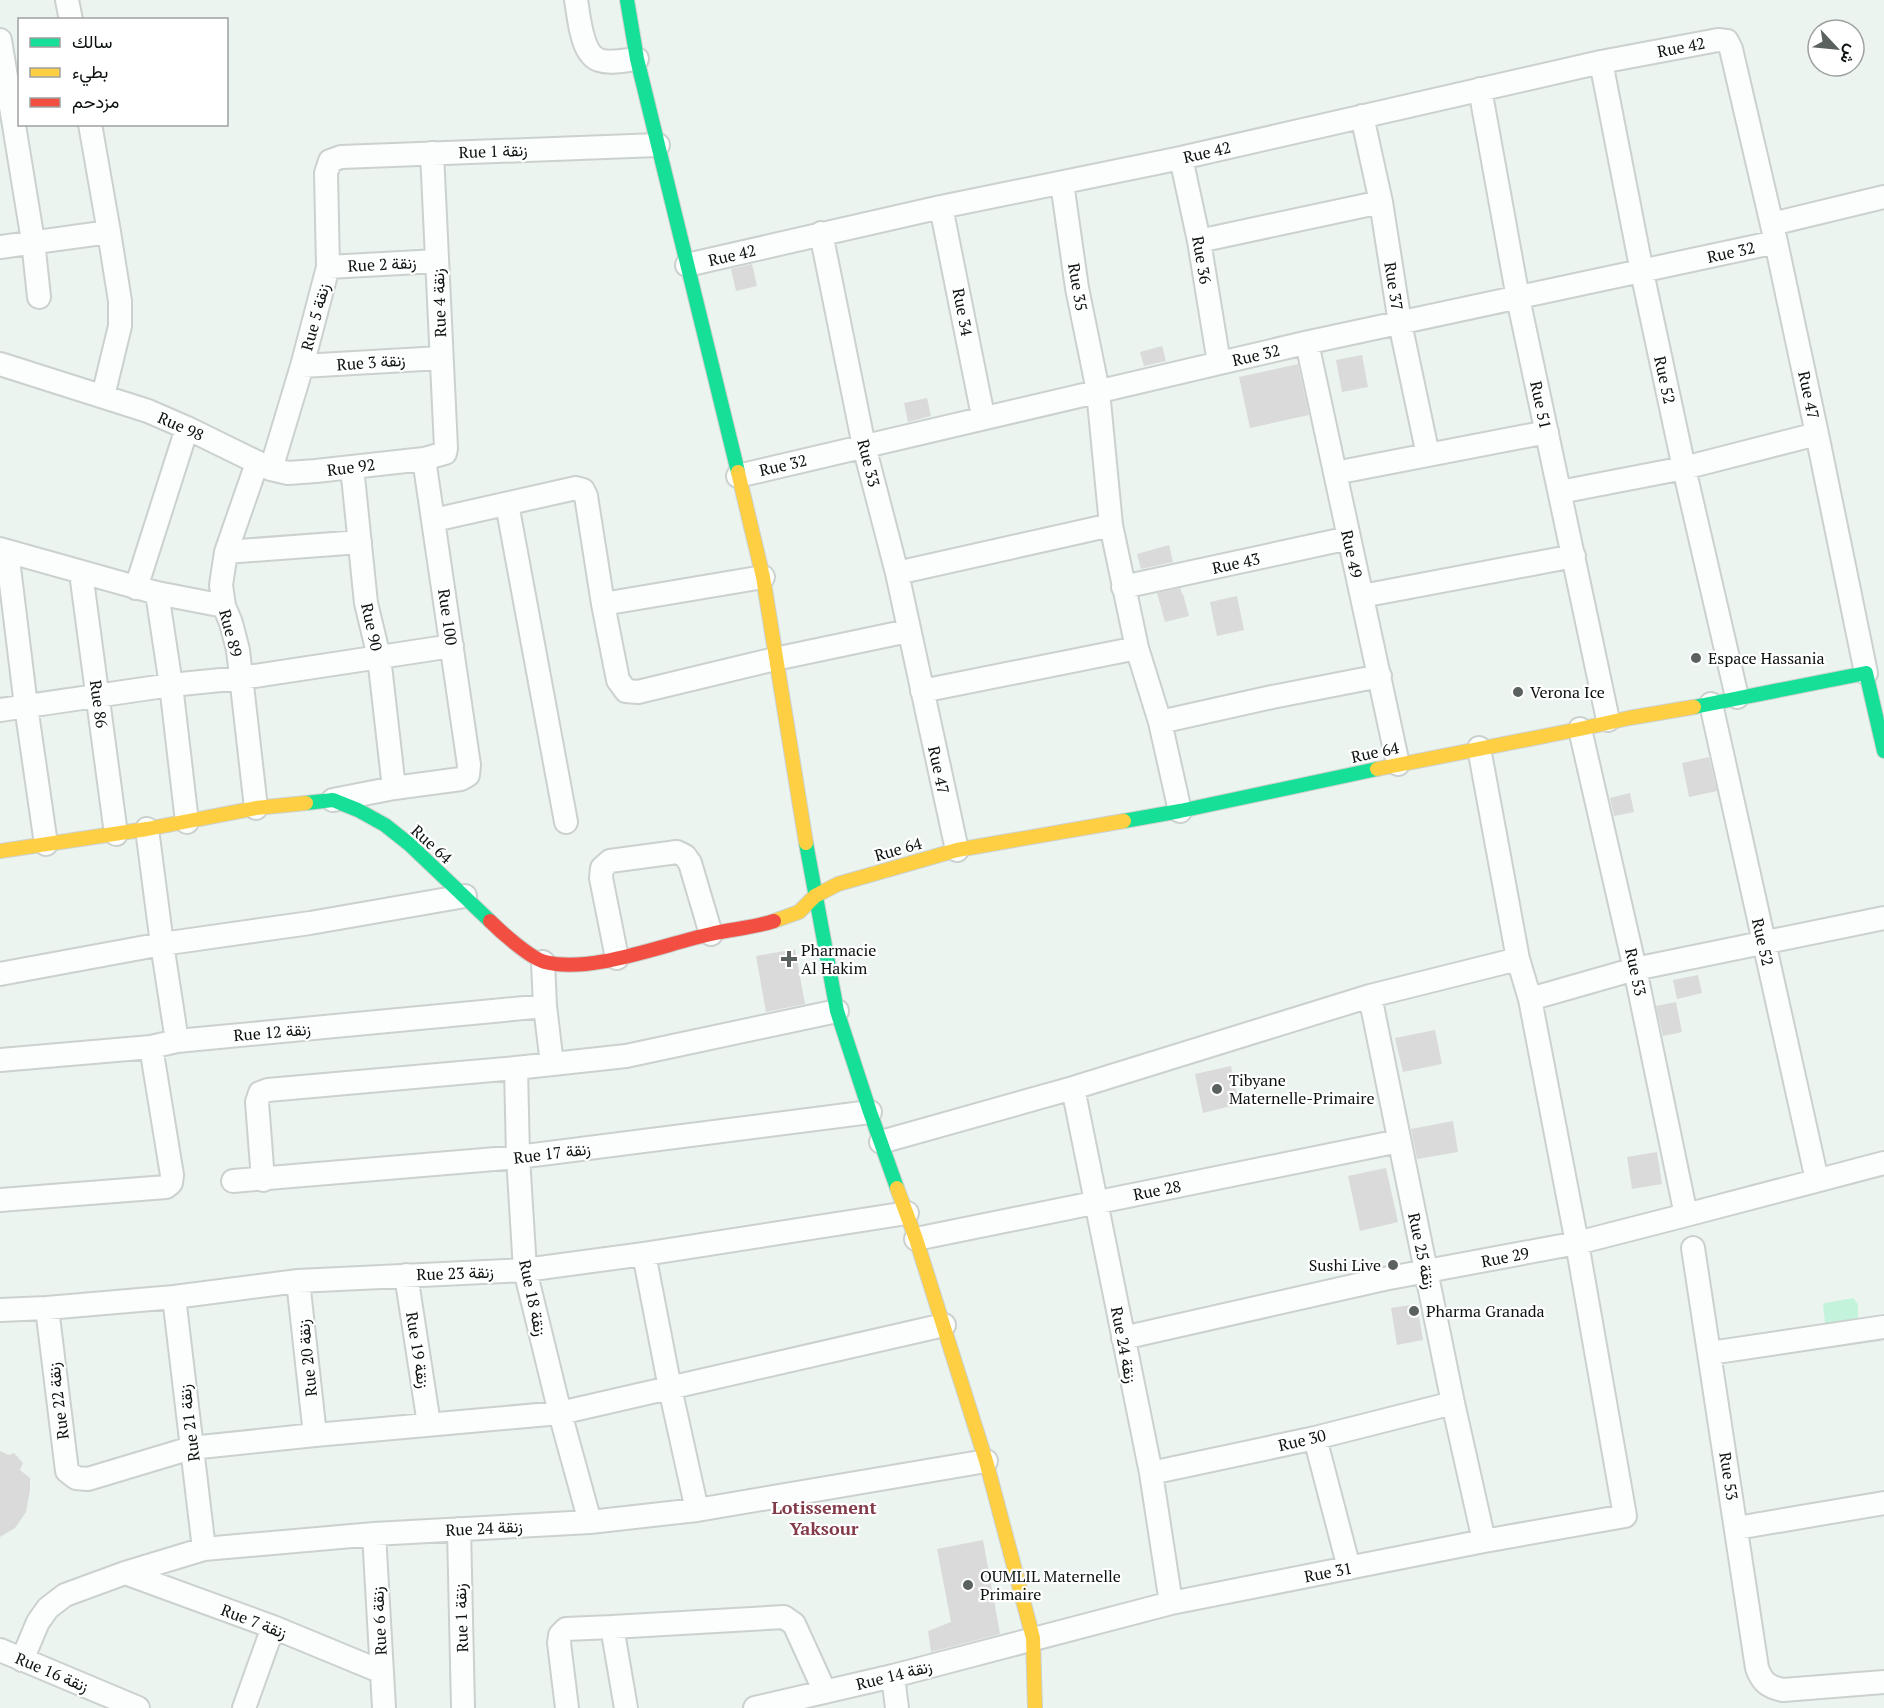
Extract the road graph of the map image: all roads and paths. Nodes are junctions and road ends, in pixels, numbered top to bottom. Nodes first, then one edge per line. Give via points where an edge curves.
1 (67, 0) edge
2 (576, 0) edge
3 (627, 0) edge
4 (71, 18) edge
5 (0, 40) edge
6 (1727, 41) joint
7 (637, 59) junction
8 (1601, 62) junction
9 (1480, 88) junction
10 (1362, 116) junction
11 (90, 126) edge
12 (658, 145) junction
13 (432, 153) junction
14 (1181, 158) junction
15 (330, 160) joint
16 (1062, 183) junction
17 (1884, 197) edge
18 (1381, 202) junction
19 (941, 207) junction
20 (110, 232) junction
21 (821, 233) junction
22 (1774, 233) junction
23 (33, 241) junction
24 (1199, 241) junction
25 (0, 247) edge
26 (437, 261) junction
27 (687, 265) junction
28 (328, 267) junction
29 (1642, 272) junction
30 (39, 297) dead end
31 (1518, 298) junction
32 (1400, 323) junction
33 (1306, 343) junction
34 (441, 358) junction
35 (1219, 363) junction
36 (0, 364) edge
37 (302, 366) junction
38 (1098, 391) junction
39 (103, 396) junction
40 (983, 416) junction
41 (188, 428) junction
42 (1547, 432) junction
43 (1817, 434) junction
44 (864, 446) junction
45 (1428, 455) junction
46 (435, 456) junction
47 (264, 466) junction
48 (352, 467) junction
49 (1684, 468) junction
50 (1335, 473) junction
51 (738, 476) junction
52 (1560, 492) junction
53 (507, 504) junction
54 (434, 520) junction
55 (1111, 525) junction
56 (1349, 538) junction
57 (360, 542) junction
58 (3, 550) edge
59 (226, 552) junction
60 (1574, 556) junction
61 (81, 573) junction
62 (897, 573) junction
63 (763, 577) junction
64 (1123, 587) junction
65 (146, 591) junction
66 (1362, 596) junction
67 (603, 604) junction
68 (224, 606) junction
69 (908, 631) junction
70 (452, 646) junction
71 (1137, 648) junction
72 (379, 657) junction
73 (775, 659) junction
74 (1866, 673) junction
75 (1380, 676) junction
76 (242, 678) junction
77 (171, 685) junction
78 (922, 691) junction
79 (98, 696) junction
80 (1737, 697) junction
81 (1711, 704) junction
82 (26, 706) junction
83 (0, 710) edge
84 (1608, 720) junction
85 (1160, 722) junction
86 (1580, 729) junction
87 (1479, 748) junction
88 (1884, 751) edge
89 (1398, 764) junction
90 (394, 788) junction
91 (333, 801) junction
92 (256, 808) junction
93 (1180, 811) junction
94 (187, 822) junction
95 (566, 822) dead end
96 (147, 829) junction
97 (116, 834) junction
98 (46, 844) junction
99 (0, 850) edge
100 (957, 850) junction
101 (465, 896) junction
102 (815, 896) junction
103 (1884, 918) edge
104 (711, 934) junction
105 (1763, 943) junction
106 (162, 944) junction
107 (617, 958) junction
108 (1518, 959) junction
109 (543, 962) junction
110 (1635, 969) junction
111 (0, 974) edge
112 (1370, 996) junction
113 (1530, 999) junction
114 (545, 1006) junction
115 (837, 1011) junction
116 (177, 1041) junction
117 (151, 1047) junction
118 (0, 1060) edge
119 (552, 1064) junction
120 (516, 1068) junction
121 (1073, 1088) junction
122 (870, 1112) junction
123 (1399, 1141) junction
124 (881, 1142) junction
125 (519, 1157) junction
126 (1884, 1162) edge
127 (263, 1180) junction
128 (1817, 1180) junction
129 (233, 1181) dead end
130 (0, 1200) edge
131 (1095, 1202) junction
132 (907, 1213) junction
133 (1686, 1215) junction
134 (916, 1239) junction
135 (1577, 1243) junction
136 (1693, 1248) dead end
137 (644, 1254) junction
138 (525, 1270) junction
139 (1427, 1272) junction
140 (406, 1275) junction
141 (298, 1281) junction
142 (174, 1297) junction
143 (47, 1308) junction
144 (0, 1310) edge
145 (944, 1325) junction
146 (1884, 1327) edge
147 (1123, 1338) junction
148 (1710, 1353) junction
149 (670, 1388) junction
150 (1453, 1403) junction
151 (560, 1413) junction
152 (429, 1424) junction
153 (315, 1435) junction
154 (1315, 1438) junction
155 (191, 1448) junction
156 (986, 1461) junction
157 (1150, 1473) junction
158 (1884, 1503) edge
159 (698, 1510) junction
160 (590, 1522) junction
161 (1737, 1528) junction
162 (459, 1529) junction
163 (374, 1534) junction
164 (1484, 1541) junction
165 (204, 1550) junction
166 (1349, 1568) junction
167 (126, 1573) junction
168 (1171, 1603) junction
169 (273, 1627) junction
170 (612, 1628) junction
171 (1033, 1638) junction
172 (0, 1650) edge
173 (22, 1660) junction
174 (382, 1672) junction
175 (893, 1676) junction
176 (1884, 1682) edge
177 (825, 1692) junction
178 (138, 1708) edge
179 (244, 1708) edge
180 (384, 1708) edge
181 (464, 1708) edge
182 (567, 1708) edge
183 (626, 1708) edge
184 (755, 1708) edge
185 (897, 1708) edge
186 (1035, 1708) edge

1 - 4 street
2 - 7 street via 586,48 592,55 608,61
3 - 7 street
5 - 23 street
6 - 8 street, Rue 42
6 - 22 street, Rue 47
7 - 12 street
8 - 9 street, Rue 42
8 - 29 street, Rue 52
9 - 10 street, Rue 42
9 - 31 street, Rue 51
10 - 14 street, Rue 42
10 - 18 street, Rue 37
11 - 20 street
12 - 13 street, Rue 1 زنقة
12 - 27 street
13 - 15 street, Rue 1 زنقة
13 - 26 street, Rue 4 زنقة
14 - 16 street, Rue 42
14 - 24 street, Rue 36
15 - 28 street, Rue 5 زنقة via 326,173
16 - 19 street, Rue 42
16 - 38 street, Rue 35 via 1077,288
17 - 22 street, Rue 32
18 - 24 street
18 - 32 street, Rue 37
19 - 21 street, Rue 42
19 - 40 street, Rue 34
20 - 23 street
20 - 39 street via 120,326
21 - 27 street, Rue 42
21 - 44 street, Rue 33
22 - 29 street, Rue 32
22 - 43 street, Rue 47
23 - 25 street
23 - 30 street
24 - 35 street, Rue 36
26 - 28 street, Rue 2 زنقة
26 - 34 street, Rue 4 زنقة
27 - 51 street
28 - 37 street, Rue 5 زنقة
29 - 31 street, Rue 32
29 - 49 street, Rue 52
31 - 32 street, Rue 32
31 - 42 street, Rue 51
32 - 33 street, Rue 32
32 - 45 street, Rue 37
33 - 35 street, Rue 32
33 - 50 street, Rue 49
34 - 37 street, Rue 3 زنقة
34 - 46 street, Rue 4 زنقة
35 - 38 street, Rue 32
36 - 39 street, Rue 98
37 - 47 street, Rue 5 زنقة
38 - 40 street, Rue 32
38 - 55 street, Rue 35
39 - 41 street, Rue 98
40 - 44 street, Rue 32
41 - 47 street, Rue 98
41 - 65 street
42 - 45 street
42 - 52 street, Rue 51
43 - 49 street
43 - 74 street, Rue 47
44 - 51 street, Rue 32
44 - 62 street, Rue 33
45 - 50 street
46 - 48 street, Rue 92
46 - 54 street, Rue 100
47 - 48 street, Rue 92 via 288,472
47 - 59 street, Rue 89
48 - 57 street, Rue 90
49 - 52 street
49 - 80 street, Rue 52
50 - 56 street, Rue 49
51 - 63 street
52 - 60 street, Rue 51
53 - 54 street
53 - 67 street via 576,488 583,490
53 - 95 street
54 - 70 street, Rue 100
55 - 62 street
55 - 64 street, Rue 35
56 - 64 street, Rue 43
56 - 66 street, Rue 49
57 - 59 street
57 - 72 street, Rue 90 via 366,603
58 - 61 street
58 - 82 street
59 - 68 street, Rue 89 via 221,585
60 - 66 street
60 - 84 street, Rue 51
61 - 65 street
61 - 79 street, Rue 86
62 - 69 street, Rue 33
63 - 67 street
63 - 73 street
64 - 71 street, Rue 35
65 - 68 street
65 - 77 street
66 - 75 street, Rue 49
67 - 73 street via 618,680 627,691 638,692
68 - 76 street, Rue 89
69 - 73 street
69 - 78 street, Rue 33
70 - 72 street
70 - 90 street, Rue 100 via 468,775
71 - 78 street
71 - 85 street, Rue 35
72 - 76 street
72 - 90 street, Rue 90
73 - 102 street
74 - 80 street, Rue 64
74 - 88 street, Rue 47
75 - 85 street
75 - 89 street, Rue 49
76 - 77 street
76 - 92 street, Rue 89
77 - 79 street
77 - 94 street
78 - 100 street, Rue 47
79 - 82 street
79 - 97 street, Rue 86
80 - 81 street, Rue 64
81 - 84 street, Rue 64
81 - 105 street, Rue 52
82 - 83 street
82 - 98 street
84 - 86 street, Rue 64
85 - 93 street, Rue 35
86 - 87 street, Rue 64
86 - 110 street, Rue 53
87 - 89 street, Rue 64
87 - 108 street
89 - 93 street, Rue 64
90 - 91 street
91 - 92 street, Rue 64
91 - 101 street, Rue 64 via 385,825
92 - 94 street, Rue 64
93 - 100 street, Rue 64
94 - 96 street, Rue 64
96 - 97 street, Rue 64
96 - 106 street
97 - 98 street, Rue 64
98 - 99 street, Rue 64
100 - 102 street, Rue 64 via 862,876
101 - 106 street
101 - 109 street, Rue 64 via 499,930
102 - 104 street, Rue 64 via 798,912 762,925
102 - 115 street
103 - 105 street
104 - 107 street, Rue 64
104 - 107 street via 685,856 677,852 610,861 602,868 601,878
105 - 110 street
105 - 128 street, Rue 52
106 - 111 street
106 - 116 street
107 - 109 street, Rue 64 via 577,966
108 - 112 street
108 - 113 street
109 - 114 street
110 - 113 street
110 - 133 street, Rue 53
112 - 121 street
112 - 123 street, Rue 25 زنقة
113 - 135 street
114 - 116 street, Rue 12 زنقة
114 - 119 street
115 - 119 street via 626,1056
115 - 122 street
116 - 117 street, Rue 12 زنقة
117 - 118 street, Rue 12 زنقة
117 - 130 street via 171,1184
119 - 120 street
120 - 125 street, Rue 18 زنقة
120 - 127 street via 260,1093 257,1102
121 - 124 street
121 - 131 street, Rue 24 زنقة
122 - 124 street
122 - 125 street, Rue 17 زنقة
123 - 131 street, Rue 28
123 - 139 street, Rue 25 زنقة
124 - 132 street
125 - 127 street, Rue 17 زنقة
125 - 138 street, Rue 18 زنقة
126 - 128 street, Rue 29
127 - 129 street, Rue 17 زنقة
128 - 133 street, Rue 29
131 - 134 street, Rue 28
131 - 147 street, Rue 24 زنقة
132 - 134 street
132 - 137 street, Rue 23 زنقة
133 - 135 street, Rue 29
134 - 145 street
135 - 139 street, Rue 29
135 - 164 street, Rue 31 via 1625,1516
136 - 148 street, Rue 53
137 - 138 street, Rue 23 زنقة
137 - 149 street
138 - 140 street, Rue 23 زنقة
138 - 151 street, Rue 18 زنقة
139 - 147 street, Rue 29
139 - 150 street, Rue 25 زنقة
140 - 141 street, Rue 23 زنقة
140 - 152 street, Rue 19 زنقة
141 - 142 street, Rue 23 زنقة
141 - 153 street, Rue 20 زنقة
142 - 143 street, Rue 23 زنقة
142 - 155 street, Rue 21 زنقة
143 - 144 street, Rue 23 زنقة
143 - 155 street, Rue 22 زنقة via 67,1471 76,1478 88,1479
145 - 149 street
145 - 156 street
146 - 148 street
147 - 157 street, Rue 24 زنقة
148 - 161 street, Rue 53
149 - 151 street
149 - 159 street
150 - 154 street, Rue 30
150 - 164 street, Rue 25 زنقة
151 - 152 street
151 - 160 street, Rue 18 زنقة
152 - 153 street
153 - 155 street
154 - 157 street, Rue 30
154 - 166 street
155 - 165 street, Rue 21 زنقة
156 - 159 street, Rue 24 زنقة
156 - 171 street
157 - 168 street, Rue 24 زنقة
158 - 161 street
159 - 160 street, Rue 24 زنقة
160 - 162 street, Rue 24 زنقة
161 - 176 street, Rue 53 via 1761,1680 1769,1687 1783,1690
162 - 163 street, Rue 24 زنقة
162 - 181 street, Rue 1 زنقة
163 - 165 street, Rue 24 زنقة
163 - 174 street, Rue 6 زنقة
164 - 166 street, Rue 31
165 - 167 street, Rue 24 زنقة
166 - 168 street, Rue 31
167 - 169 street, Rue 7 زنقة
167 - 173 street, Rue 24 زنقة via 64,1595 48,1608
168 - 171 street, Rue 31
169 - 174 street, Rue 7 زنقة
169 - 179 street
170 - 177 street via 784,1617 794,1624
170 - 182 street via 566,1629 560,1635
170 - 183 street
171 - 175 street, Rue 14 زنقة
171 - 186 street
172 - 173 street, Rue 16 زنقة
173 - 178 street, Rue 16 زنقة
174 - 180 street, Rue 6 زنقة
175 - 177 street, Rue 14 زنقة
175 - 185 street
177 - 184 street, Rue 14 زنقة

